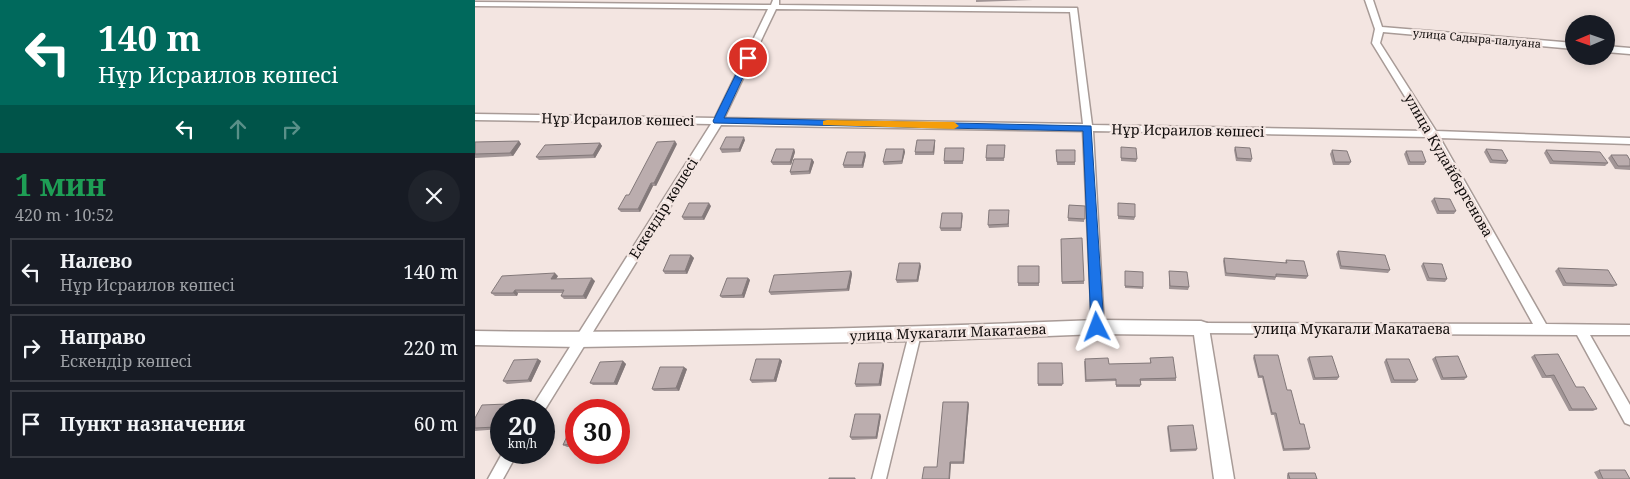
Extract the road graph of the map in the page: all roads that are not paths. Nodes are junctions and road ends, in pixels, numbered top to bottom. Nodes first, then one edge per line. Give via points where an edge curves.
1 (1369, 0) edge
2 (475, 4) edge
3 (775, 4) edge
4 (1379, 29) junction
5 (1565, 45) edge
6 (1615, 50) edge
7 (1630, 51) edge
8 (475, 117) edge
9 (718, 121) junction
10 (1088, 128) junction
11 (1433, 134) junction
12 (1630, 141) edge
13 (1097, 327) junction
14 (1201, 328) junction
15 (1541, 328) junction
16 (1580, 328) junction
17 (1630, 330) edge
18 (915, 334) junction
19 (475, 338) edge
20 (579, 340) junction
21 (544, 399) edge
22 (1630, 418) edge
23 (504, 464) edge
24 (495, 479) edge
25 (879, 479) edge
26 (1225, 479) edge

1 - 4 street, улица Кудайбергенова
2 - 3 street
3 - 9 street, Ескендір көшесі
3 - 10 street via 1074,10
4 - 5 street, улица Садыра-палуана
4 - 11 street, улица Кудайбергенова via 1376,43
6 - 7 street
8 - 9 street, Нұр Исраилов көшесі
9 - 10 street, Нұр Исраилов көшесі
9 - 20 street, Ескендір көшесі
10 - 11 street, Нұр Исраилов көшесі
10 - 13 street
11 - 12 street, Нұр Исраилов көшесі
11 - 15 street, улица Кудайбергенова
13 - 14 street, улица Мукагали Макатаева
13 - 18 street, улица Мукагали Макатаева
14 - 15 street, улица Мукагали Макатаева
14 - 26 street
15 - 16 street, улица Мукагали Макатаева
16 - 17 street, улица Мукагали Макатаева
16 - 22 street
18 - 20 street, улица Мукагали Макатаева
18 - 25 street
19 - 20 street, улица Мукагали Макатаева
20 - 21 street, Ескендір көшесі
23 - 24 street

